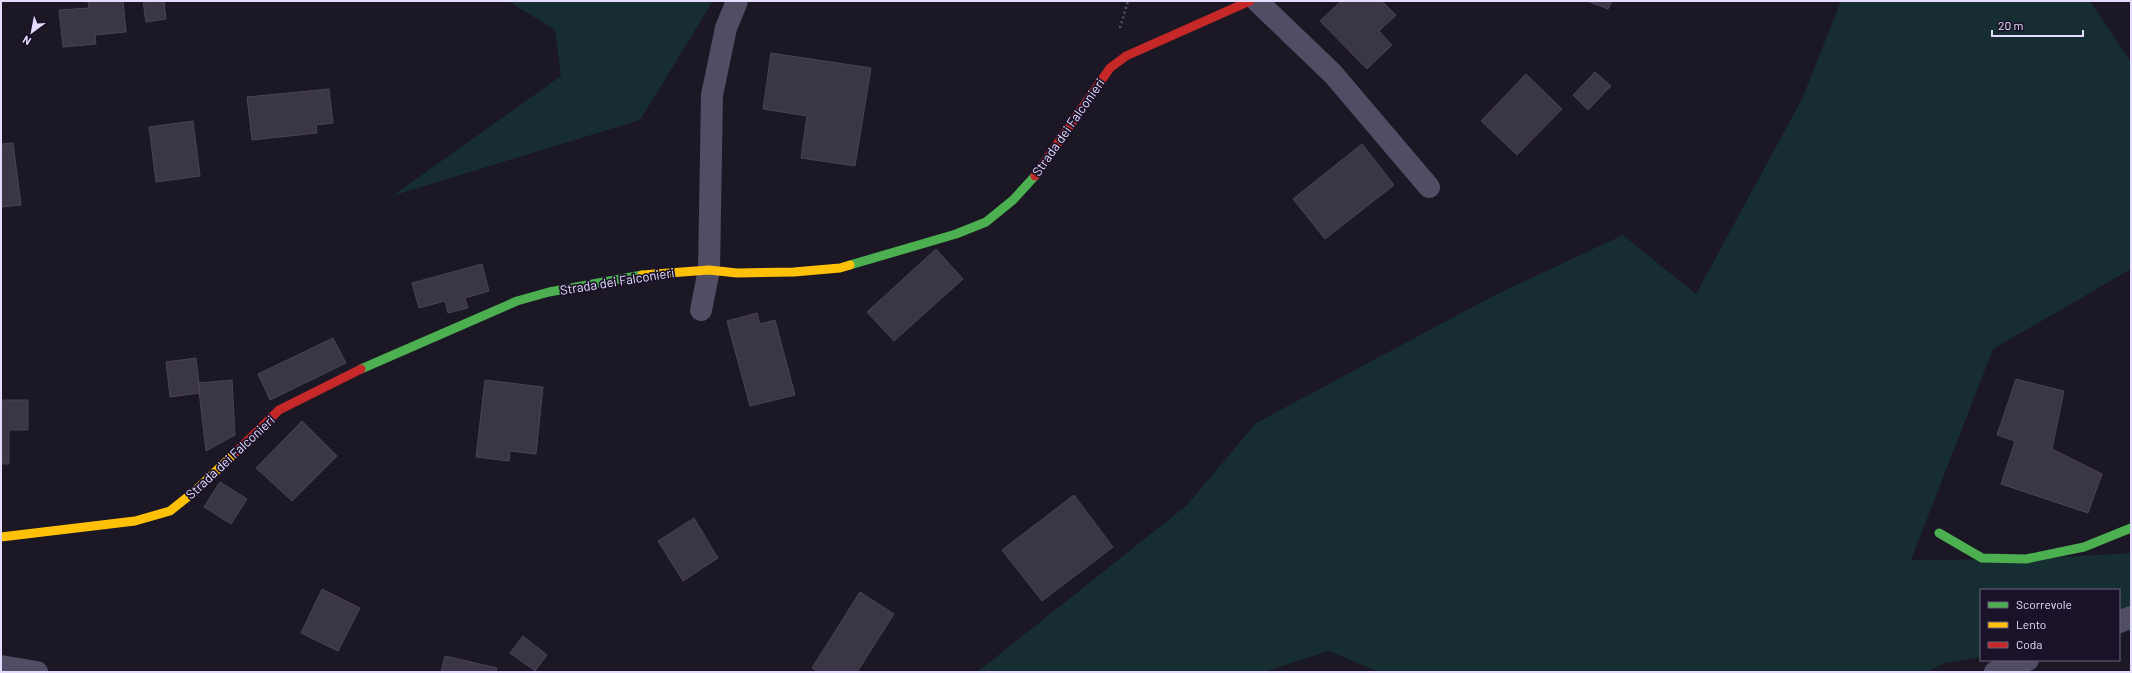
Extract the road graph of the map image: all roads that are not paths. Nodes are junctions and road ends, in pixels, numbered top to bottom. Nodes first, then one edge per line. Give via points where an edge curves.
1 (737, 1) edge
2 (1250, 1) edge
3 (1257, 1) edge
4 (1429, 187) dead end
5 (709, 270) junction
6 (701, 310) dead end
7 (2131, 528) edge
8 (1939, 533) dead end
9 (1, 537) edge
10 (2131, 617) edge
11 (2120, 622) edge
12 (2025, 661) edge
13 (1, 666) edge
14 (37, 672) edge
15 (1995, 672) edge

1 - 5 street via 726,28 712,95
2 - 5 street, Strada dei Falconieri via 1126,56 1110,68 1040,170 1012,200 986,222 956,234 840,268 744,273
3 - 4 street via 1333,74
5 - 6 street
5 - 9 street, Strada dei Falconieri via 648,274 518,300 341,378 278,410 195,491 170,511 135,522
7 - 8 street via 2084,547 2026,559 1982,558
10 - 11 street
12 - 15 street
13 - 14 street

